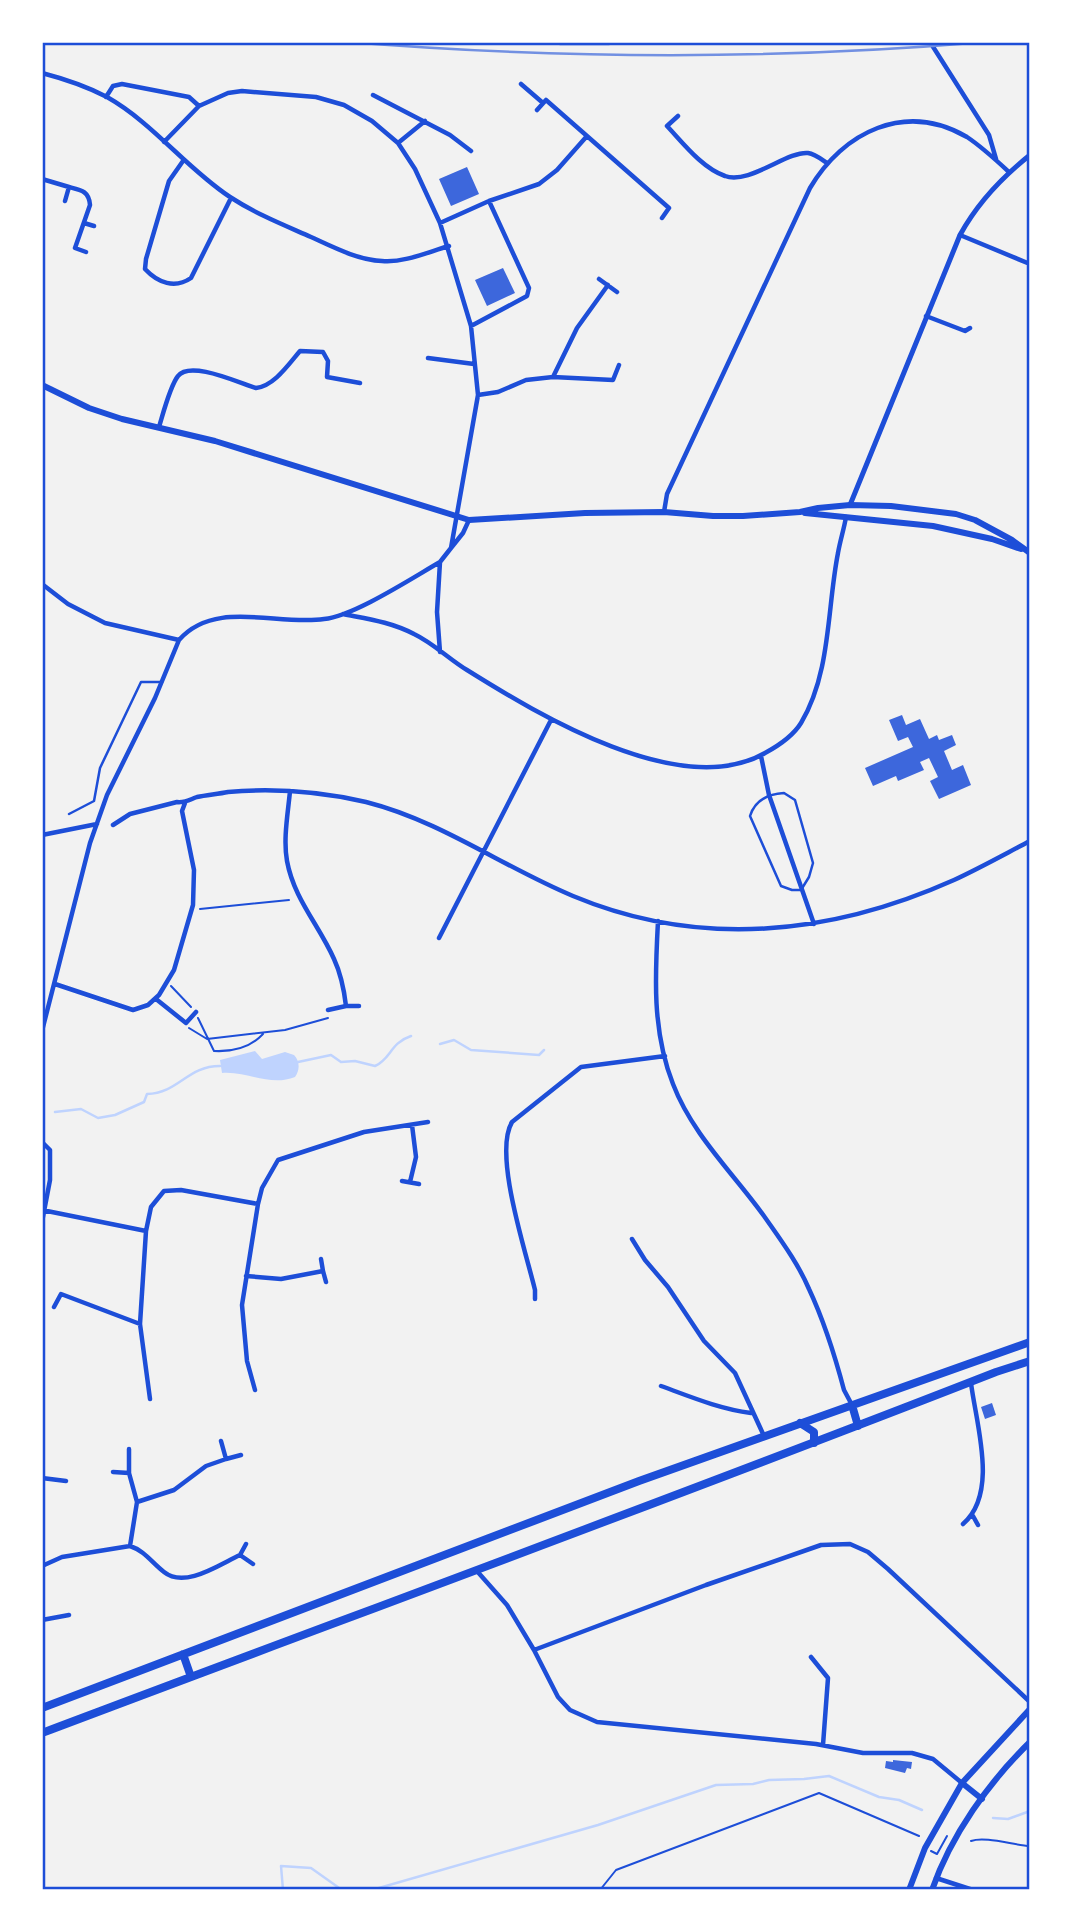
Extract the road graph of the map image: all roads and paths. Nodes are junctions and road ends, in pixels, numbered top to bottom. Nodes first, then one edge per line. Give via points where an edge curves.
1 (930, 42) edge
2 (42, 73) edge
3 (521, 84) dead end
4 (373, 95) dead end
5 (106, 97) junction
6 (543, 103) junction
7 (199, 106) junction
8 (537, 110) dead end
9 (678, 116) dead end
10 (425, 121) junction
11 (587, 136) junction
12 (163, 142) junction
13 (398, 143) junction
14 (471, 151) dead end
15 (1030, 155) edge
16 (996, 160) junction
17 (183, 161) junction
18 (827, 163) junction
19 (1009, 172) junction
20 (42, 180) edge
21 (69, 187) junction
22 (231, 198) junction
23 (65, 201) dead end
24 (489, 201) junction
25 (662, 218) dead end
26 (83, 223) junction
27 (440, 223) junction
28 (94, 226) dead end
29 (960, 235) junction
30 (449, 246) junction
31 (86, 252) dead end
32 (1030, 264) edge
33 (599, 279) dead end
34 (608, 285) junction
35 (617, 292) dead end
36 (926, 316) junction
37 (471, 326) junction
38 (970, 328) dead end
39 (428, 358) dead end
40 (474, 364) junction
41 (619, 365) dead end
42 (554, 377) junction
43 (360, 383) dead end
44 (42, 385) edge
45 (478, 395) junction
46 (159, 428) junction
47 (850, 505) junction
48 (664, 512) junction
49 (800, 512) junction
50 (456, 516) junction
51 (846, 517) junction
52 (469, 520) junction
53 (451, 548) junction
54 (1029, 552) edge
55 (440, 562) junction
56 (43, 586) edge
57 (343, 614) junction
58 (179, 640) junction
59 (440, 652) junction
60 (162, 682) junction
61 (551, 719) junction
62 (761, 756) junction
63 (290, 791) junction
64 (769, 795) junction
65 (185, 803) junction
66 (69, 814) dead end
67 (98, 823) junction
68 (113, 825) dead end
69 (42, 835) edge
70 (1030, 841) edge
71 (482, 849) junction
72 (801, 890) junction
73 (289, 900) dead end
74 (198, 909) dead end
75 (658, 921) junction
76 (814, 924) junction
77 (439, 938) dead end
78 (167, 983) junction
79 (55, 984) junction
80 (156, 999) junction
81 (346, 1006) junction
82 (359, 1006) dead end
83 (328, 1010) joint
84 (196, 1012) junction
85 (186, 1023) junction
86 (42, 1031) edge
87 (264, 1033) junction
88 (207, 1039) junction
89 (665, 1056) junction
90 (428, 1122) dead end
91 (412, 1125) junction
92 (42, 1142) edge
93 (402, 1181) dead end
94 (411, 1182) junction
95 (419, 1184) dead end
96 (258, 1204) junction
97 (43, 1210) edge
98 (42, 1223) edge
99 (146, 1231) junction
100 (632, 1239) dead end
101 (321, 1259) dead end
102 (323, 1271) junction
103 (246, 1276) junction
104 (326, 1282) dead end
105 (535, 1299) dead end
106 (54, 1307) dead end
107 (140, 1324) junction
108 (1030, 1342) edge
109 (1030, 1361) edge
110 (971, 1382) junction
111 (661, 1386) dead end
112 (255, 1390) dead end
113 (149, 1399) dead end
114 (852, 1405) junction
115 (752, 1413) junction
116 (800, 1423) junction
117 (859, 1426) junction
118 (764, 1437) junction
119 (221, 1441) dead end
120 (814, 1443) junction
121 (129, 1449) dead end
122 (240, 1455) dead end
123 (226, 1459) junction
124 (113, 1472) dead end
125 (129, 1473) junction
126 (42, 1478) edge
127 (66, 1481) dead end
128 (137, 1502) junction
129 (973, 1516) junction
130 (963, 1524) dead end
131 (978, 1525) dead end
132 (246, 1544) dead end
133 (130, 1546) junction
134 (240, 1555) junction
135 (253, 1564) dead end
136 (42, 1566) edge
137 (474, 1569) junction
138 (69, 1615) dead end
139 (42, 1620) edge
140 (534, 1650) junction
141 (183, 1654) junction
142 (811, 1657) dead end
143 (191, 1677) junction
144 (1030, 1702) edge
145 (42, 1708) edge
146 (1030, 1709) edge
147 (42, 1733) edge
148 (1030, 1742) edge
149 (823, 1745) junction
150 (962, 1783) junction
151 (982, 1799) junction
152 (919, 1836) dead end
153 (948, 1837) dead end
154 (971, 1841) dead end
155 (1030, 1846) edge
156 (930, 1850) dead end
157 (936, 1878) junction
158 (600, 1890) edge
159 (909, 1890) edge
160 (932, 1890) edge
161 (973, 1890) edge

1 - 16 street via 989,135
2 - 5 street
3 - 6 street
4 - 10 street
5 - 7 street via 113,86 121,84 189,97
5 - 12 street
6 - 8 street
6 - 11 street via 546,100
7 - 12 street
7 - 13 street via 242,91 316,97 344,105
9 - 18 street via 667,126 690,151 724,176 749,174 806,153
10 - 13 street
10 - 14 street
11 - 24 street via 558,170 539,184
11 - 25 street via 670,208
12 - 17 street
13 - 27 street
15 - 19 street
16 - 18 street via 967,137 927,123 909,122 864,132
16 - 19 street
17 - 22 street
17 - 22 street via 169,181 146,259 145,269 152,277 172,284 191,278
18 - 48 street via 810,188 667,494
19 - 29 street via 971,214
20 - 21 street
21 - 23 street
21 - 26 street via 83,190 89,198
22 - 30 street via 332,247 368,258 403,260
24 - 27 street
24 - 37 street via 528,288 527,296
26 - 28 street
26 - 31 street via 75,248
27 - 30 street
29 - 32 street
29 - 36 street
30 - 37 street
33 - 34 street
34 - 35 street
34 - 42 street via 577,328
36 - 38 street via 965,335
36 - 47 street
37 - 40 street
39 - 40 street
40 - 45 street
41 - 42 street via 613,380
42 - 45 street via 526,380 498,393
43 - 46 street via 327,377 328,361 323,352 312,350 300,351 265,387 198,369 186,370 177,376
44 - 46 main road via 89,408
45 - 50 street
46 - 50 main road
47 - 49 main road
47 - 51 main road
47 - 54 main road via 956,514 993,528
48 - 49 main road via 713,516
48 - 52 main road
49 - 51 main road
50 - 52 main road
50 - 53 street
51 - 54 main road via 959,530
51 - 62 street via 821,674 801,725
52 - 53 street
53 - 55 street
55 - 57 street
55 - 59 street
56 - 58 street via 105,624
57 - 58 street via 325,620 224,617 203,622
57 - 59 street via 388,622
58 - 60 street
59 - 61 street
60 - 66 lane via 141,682 100,768 94,801
60 - 67 street
61 - 62 street via 626,752 691,767 720,768
61 - 71 street
62 - 64 street
63 - 65 street via 230,792
63 - 71 street via 366,802
63 - 81 street via 287,863 302,904 333,957
64 - 72 street
64 - 72 lane via 784,793 795,800 813,863
64 - 72 lane via 758,801 750,816 781,886
65 - 68 street via 130,814
65 - 78 street via 182,811 194,870 193,905
67 - 69 street
67 - 79 street
70 - 76 street via 910,898
71 - 75 street via 574,897
71 - 77 street
72 - 76 street
73 - 74 path
75 - 76 street via 738,931
75 - 89 street via 657,1021
78 - 80 street
78 - 84 path
79 - 80 street via 133,1010
79 - 86 street
80 - 85 street
81 - 82 street
81 - 83 street
83 - 87 path via 328,1017
84 - 85 street
84 - 88 path
85 - 88 path
87 - 88 path
87 - 88 path via 253,1044 225,1052 214,1051
89 - 105 street via 581,1067 512,1122 507,1131 507,1170
89 - 114 street via 681,1104 809,1287
90 - 91 street
91 - 94 street via 416,1157
91 - 96 street via 364,1132 278,1160
92 - 97 street via 50,1150
93 - 94 street
94 - 95 street
96 - 99 street via 164,1191 151,1207
96 - 103 street
97 - 98 street
97 - 99 street
99 - 107 street
100 - 115 street via 704,1341 735,1373
101 - 102 street
102 - 103 street via 281,1279
102 - 104 street
103 - 112 street via 242,1327
106 - 107 street via 61,1294
107 - 113 street
108 - 114 highway
109 - 110 highway
110 - 117 highway
110 - 129 street via 981,1437 982,1486
111 - 115 street
114 - 116 highway
114 - 117 highway
115 - 118 street
116 - 118 highway
116 - 120 highway via 814,1432
117 - 120 highway
118 - 141 highway
119 - 123 street
120 - 137 highway
121 - 125 street
122 - 123 street
123 - 128 street via 206,1466 174,1490
124 - 125 street
125 - 128 street
126 - 127 street
128 - 133 street
129 - 130 street
129 - 131 street
132 - 134 street
133 - 134 street via 173,1577 186,1578
133 - 136 street via 62,1557
134 - 135 street
137 - 140 street via 507,1605
137 - 143 highway
138 - 139 street
140 - 144 street via 821,1545 850,1544 888,1569
140 - 149 street via 558,1697 586,1719
141 - 143 highway
141 - 145 highway
142 - 149 street via 828,1678
143 - 147 highway
146 - 150 main road
148 - 151 main road
149 - 150 street via 863,1753 912,1753 933,1759
150 - 151 main road
150 - 159 main road via 925,1848
151 - 157 main road
152 - 158 path via 819,1793 616,1870
153 - 156 path via 937,1854
154 - 155 path
157 - 160 main road
157 - 161 street

